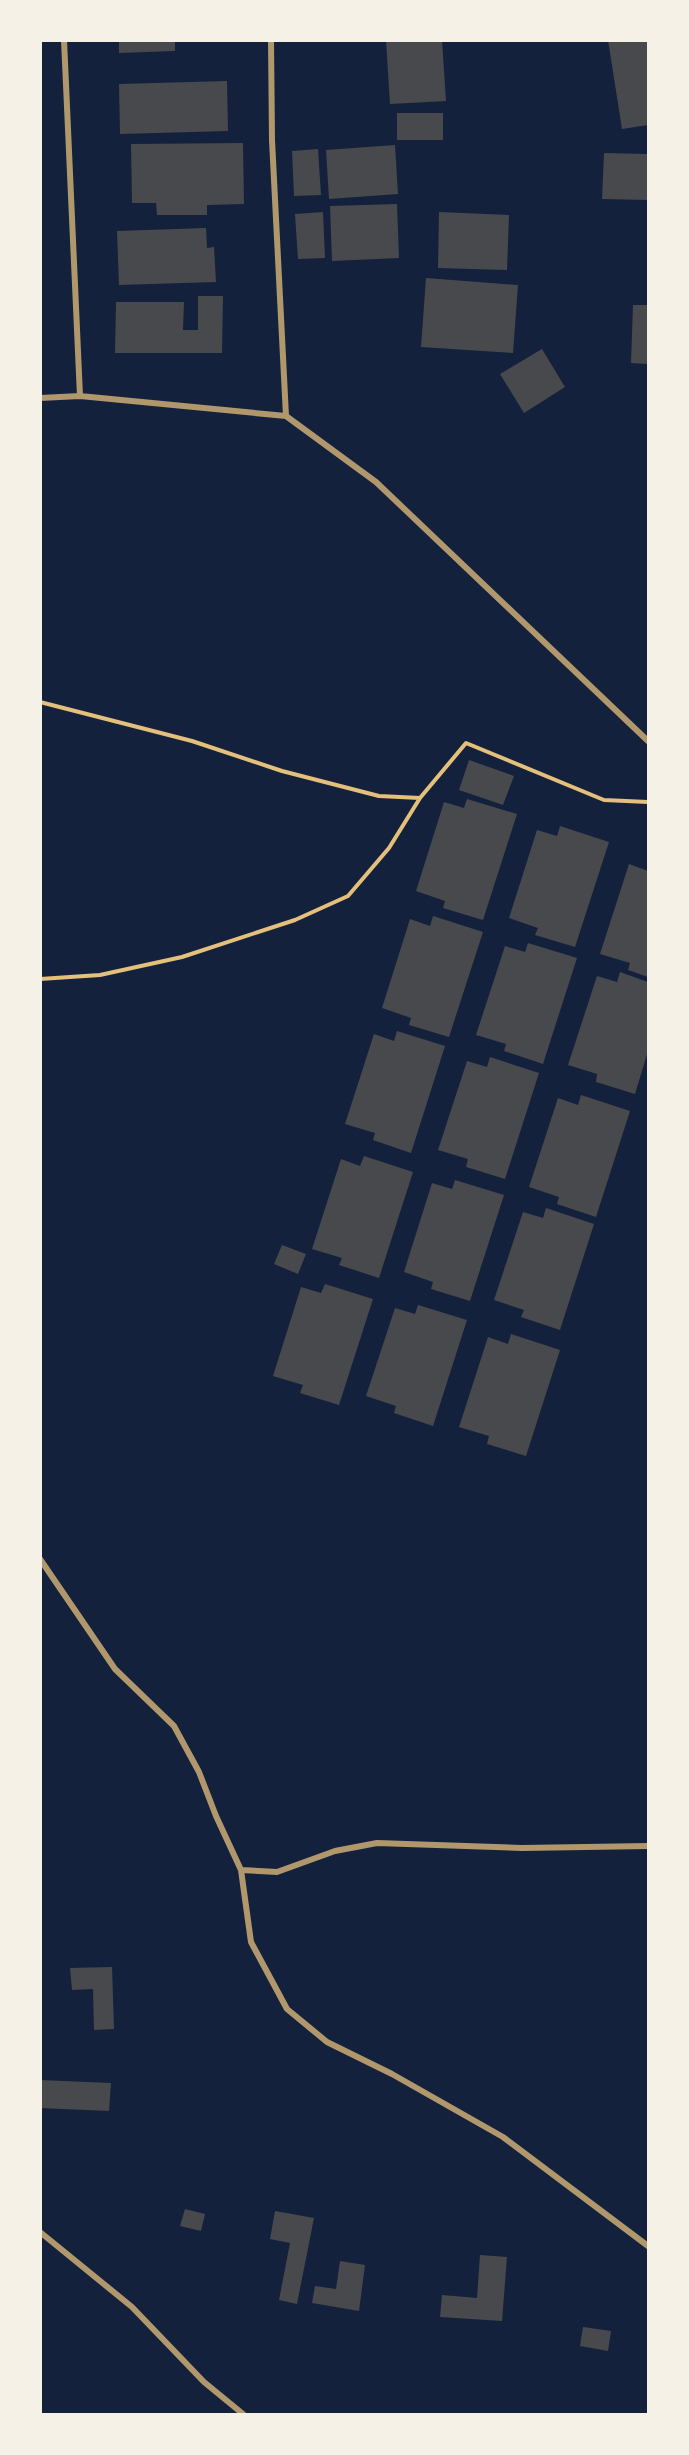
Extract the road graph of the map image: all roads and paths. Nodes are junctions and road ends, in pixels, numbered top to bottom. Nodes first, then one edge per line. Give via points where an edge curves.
1 (64, 40) edge
2 (271, 40) edge
3 (80, 396) junction
4 (40, 398) edge
5 (286, 416) junction
6 (40, 702) edge
7 (648, 741) edge
8 (420, 798) junction
9 (648, 802) edge
10 (40, 979) edge
11 (40, 1559) edge
12 (648, 1846) edge
13 (241, 1870) junction
14 (40, 2232) edge
15 (648, 2246) edge
16 (243, 2415) edge

1 - 3 street
2 - 5 street
3 - 4 street
3 - 5 street
5 - 7 street via 376,482
6 - 8 path via 192,741 368,794
8 - 9 path via 466,743 604,800
8 - 10 path via 389,848 348,896 295,920 182,957 100,975
11 - 13 street via 115,1669 174,1726 199,1772
12 - 13 street via 522,1848 377,1843 335,1851 277,1872
13 - 15 street via 251,1942 287,2009 327,2042 392,2074 503,2138
14 - 16 street via 132,2307 204,2382

